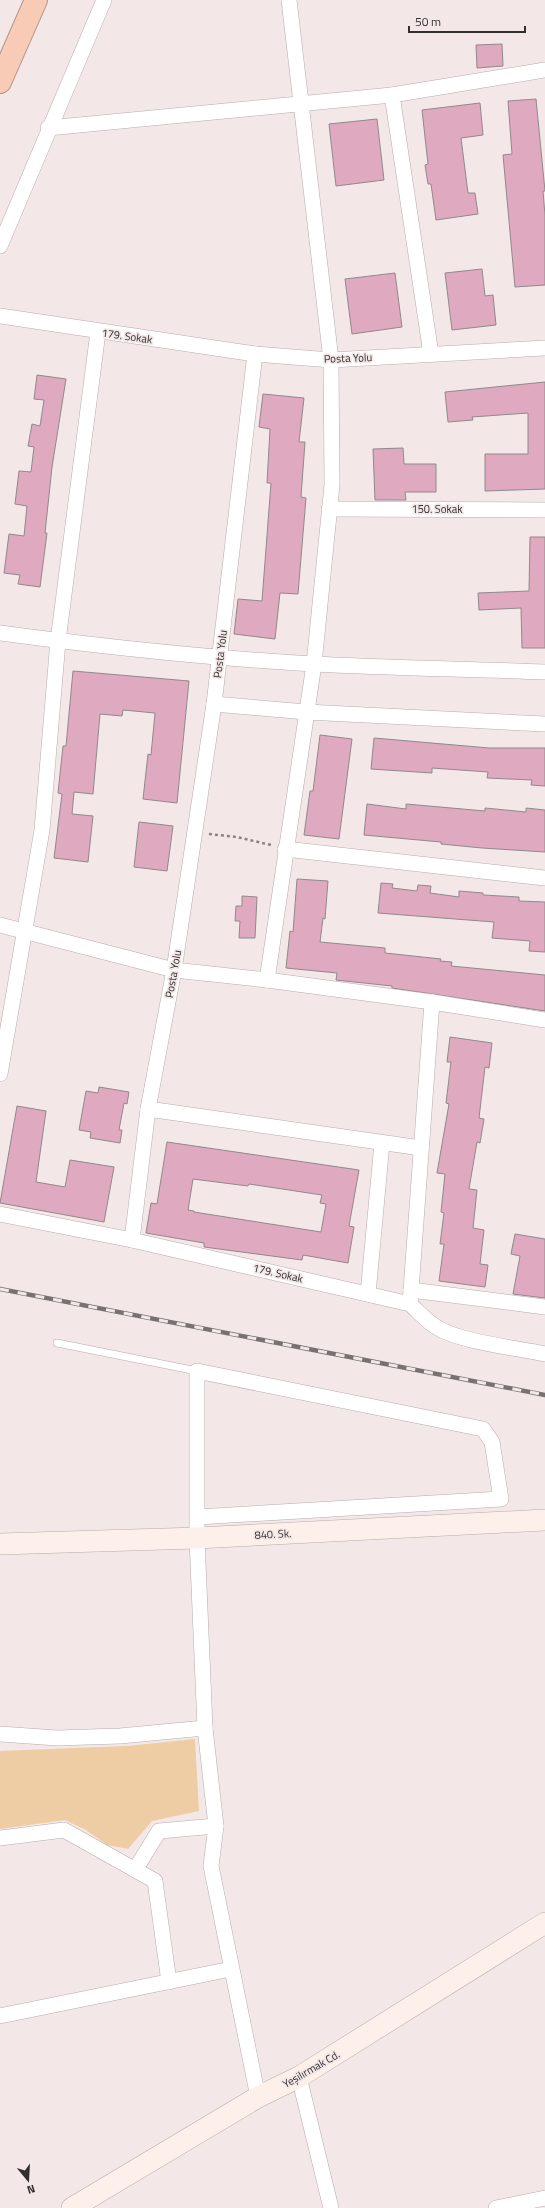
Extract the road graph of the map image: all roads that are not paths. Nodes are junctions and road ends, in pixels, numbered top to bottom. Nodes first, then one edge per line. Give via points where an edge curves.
1 (36, 0) edge
2 (104, 0) edge
3 (289, 0) edge
4 (545, 70) edge
5 (0, 82) edge
6 (392, 95) junction
7 (301, 104) junction
8 (48, 128) junction
9 (0, 246) edge
10 (0, 316) edge
11 (98, 332) junction
12 (545, 348) edge
13 (254, 354) junction
14 (431, 354) junction
15 (331, 360) junction
16 (329, 509) junction
17 (545, 510) edge
18 (0, 633) edge
19 (58, 641) junction
20 (219, 657) junction
21 (314, 664) junction
22 (545, 672) edge
23 (214, 704) junction
24 (306, 712) junction
25 (545, 724) edge
26 (285, 849) junction
27 (545, 878) edge
28 (0, 925) edge
29 (26, 930) junction
30 (174, 970) junction
31 (267, 980) junction
32 (432, 1002) junction
33 (545, 1020) edge
34 (0, 1074) edge
35 (148, 1109) junction
36 (382, 1143) junction
37 (421, 1148) junction
38 (0, 1214) edge
39 (132, 1240) junction
40 (368, 1294) junction
41 (411, 1297) junction
42 (545, 1307) edge
43 (57, 1343) dead end
44 (545, 1354) edge
45 (196, 1371) junction
46 (197, 1517) junction
47 (545, 1520) edge
48 (197, 1538) junction
49 (0, 1544) edge
50 (205, 1728) junction
51 (0, 1734) edge
52 (216, 1826) junction
53 (0, 1838) edge
54 (135, 1870) junction
55 (544, 1927) edge
56 (231, 1969) junction
57 (169, 1982) junction
58 (0, 2016) edge
59 (299, 2077) junction
60 (258, 2097) junction
61 (545, 2198) edge
62 (72, 2208) edge
63 (331, 2208) edge
64 (496, 2208) edge

1 - 5 highway
2 - 8 street
3 - 7 street
4 - 6 street
6 - 7 street
6 - 14 street
7 - 8 street
7 - 15 street
8 - 9 street
10 - 11 street, 179. Sokak
11 - 13 street, 179. Sokak
11 - 19 street
12 - 14 street, Posta Yolu
13 - 15 street, Posta Yolu
13 - 20 street, Posta Yolu
14 - 15 street, Posta Yolu
15 - 16 street via 332,485
16 - 17 street, 150. Sokak
16 - 21 street
18 - 19 street
19 - 20 street
19 - 29 street via 42,830
20 - 21 street
20 - 23 street, Posta Yolu
21 - 22 street
21 - 24 street
23 - 24 street
23 - 30 street, Posta Yolu
24 - 25 street
24 - 26 street
26 - 27 street
26 - 31 street
28 - 29 street
29 - 30 street
29 - 34 street
30 - 31 street
30 - 35 street, Posta Yolu
31 - 32 street
32 - 33 street
32 - 37 street
35 - 36 street
35 - 39 street, Posta Yolu
36 - 37 street
36 - 40 street
37 - 41 street
38 - 39 street, 179. Sokak
39 - 40 street, 179. Sokak
40 - 41 street, 179. Sokak
41 - 42 street, 179. Sokak
41 - 44 street via 424,1318 438,1328
43 - 45 lane
45 - 46 street
45 - 46 street via 483,1429 492,1442 501,1499
46 - 48 street
47 - 48 main road, 840. Sk.
48 - 49 main road, 840. Sk.
48 - 50 street
50 - 51 street via 120,1736 57,1738
50 - 52 street
52 - 54 street via 159,1831
52 - 56 street via 211,1866
53 - 54 street via 64,1830
54 - 57 street via 155,1880
55 - 59 main road, Yeşilırmak Cd.
56 - 57 street
56 - 60 street
57 - 58 street
59 - 60 main road, Yeşilırmak Cd.
59 - 63 street
60 - 62 main road, Yeşilırmak Cd.
61 - 64 street

